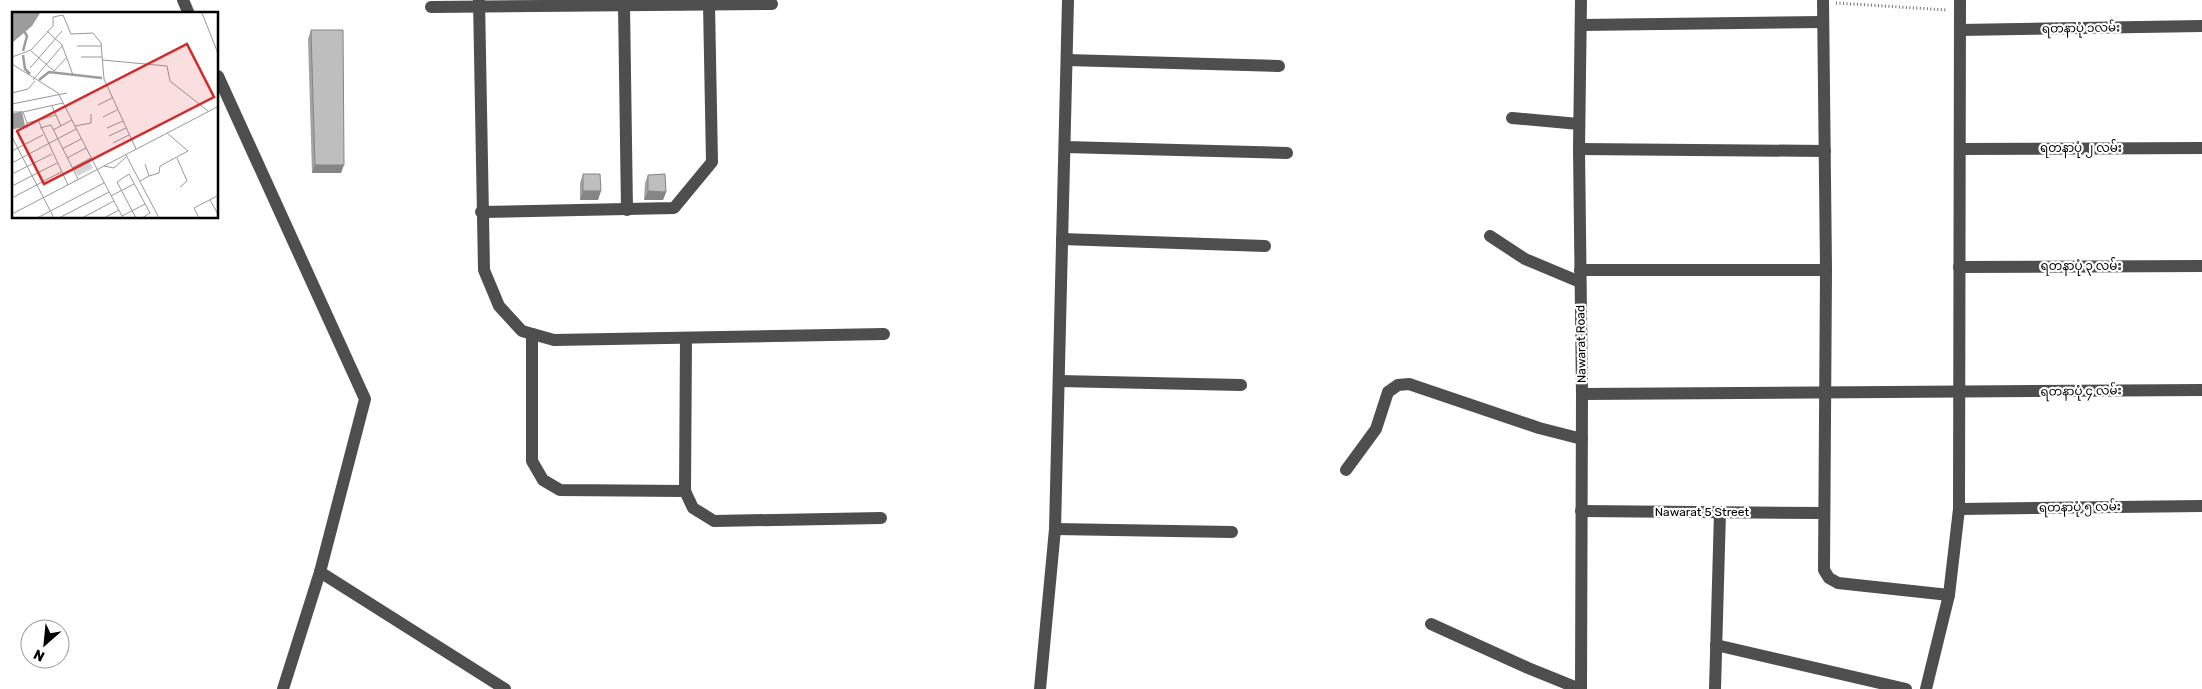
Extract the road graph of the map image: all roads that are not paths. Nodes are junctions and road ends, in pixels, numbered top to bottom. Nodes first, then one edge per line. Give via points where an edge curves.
1 (183, 0) edge
2 (1068, 0) edge
3 (1581, 0) edge
4 (1823, 1) edge
5 (479, 3) edge
6 (708, 4) junction
7 (772, 4) dead end
8 (624, 5) junction
9 (1960, 5) edge
10 (431, 7) dead end
11 (188, 12) edge
12 (1823, 22) junction
13 (1581, 25) junction
14 (2202, 26) edge
15 (1960, 30) junction
16 (1067, 60) junction
17 (1279, 66) dead end
18 (219, 78) edge
19 (1512, 118) dead end
20 (1579, 124) junction
21 (1065, 147) junction
22 (2202, 148) edge
23 (1579, 149) junction
24 (1960, 149) junction
25 (1825, 151) junction
26 (1287, 153) dead end
27 (626, 210) junction
28 (481, 212) junction
29 (1490, 236) dead end
30 (1062, 239) junction
31 (1265, 246) dead end
32 (1960, 266) junction
33 (2202, 266) edge
34 (1826, 270) junction
35 (1580, 276) junction
36 (532, 334) junction
37 (884, 334) dead end
38 (686, 338) junction
39 (1059, 382) junction
40 (1241, 384) dead end
41 (2202, 390) edge
42 (1826, 393) junction
43 (1959, 393) junction
44 (1582, 394) junction
45 (1582, 439) junction
46 (1346, 470) dead end
47 (685, 491) junction
48 (2202, 506) edge
49 (1958, 509) junction
50 (1581, 511) junction
51 (1720, 512) junction
52 (1823, 513) junction
53 (881, 518) dead end
54 (1055, 529) junction
55 (1232, 532) dead end
56 (320, 572) junction
57 (1949, 595) junction
58 (1431, 624) dead end
59 (1716, 645) junction
60 (283, 689) edge
61 (505, 689) edge
62 (1040, 689) edge
63 (1581, 689) edge
64 (1715, 689) edge
65 (1906, 689) edge
66 (1926, 689) edge

1 - 11 street
2 - 16 street
3 - 13 street, Nawarat Road
4 - 12 street
5 - 8 street
5 - 10 street
5 - 28 street
6 - 7 street
6 - 8 street
6 - 27 street via 712,162 674,208
8 - 27 street
9 - 15 street
12 - 13 street
12 - 25 street
13 - 20 street, Nawarat Road
14 - 15 street, ရတနာပုံ ၁လမ်း
15 - 24 street
16 - 17 street
16 - 21 street
18 - 56 street via 365,399
19 - 20 street
20 - 23 street, Nawarat Road
21 - 26 street
21 - 30 street
22 - 24 street, ရတနာပုံ ၂ လမ်း
23 - 25 street
23 - 35 street, Nawarat Road
24 - 32 street
25 - 34 street
27 - 28 street
28 - 36 street via 484,270 499,306 522,331
29 - 35 street via 1525,259
30 - 31 street
30 - 39 street
32 - 33 street, ရတနာပုံ ၃ လမ်း
32 - 43 street
34 - 35 street
34 - 42 street
35 - 44 street, Nawarat Road
36 - 38 street via 554,340
36 - 47 street via 532,460 543,480 560,490
37 - 38 street
38 - 47 street
39 - 40 street
39 - 54 street
41 - 43 street, ရတနာပုံ ၄ လမ်း
42 - 43 street, ရတနာပုံ ၄ လမ်း
42 - 44 street, ရတနာပုံ ၄ လမ်း
42 - 52 street
43 - 49 street
44 - 45 street, Nawarat Road
45 - 46 street via 1539,428 1409,384 1398,385 1388,392 1376,429
45 - 50 street, Nawarat Road
47 - 53 street via 693,508 714,521
48 - 49 street, ရတနာပုံ ၅ လမ်း
49 - 57 street
50 - 51 street, Nawarat 5 Street
50 - 63 street, Nawarat Road
51 - 52 street, Nawarat 5 Street
51 - 59 street
52 - 57 street via 1824,570 1830,578 1838,583
54 - 55 street
54 - 62 street
56 - 60 street
56 - 61 street
57 - 66 street
58 - 63 street
59 - 64 street
59 - 65 street

